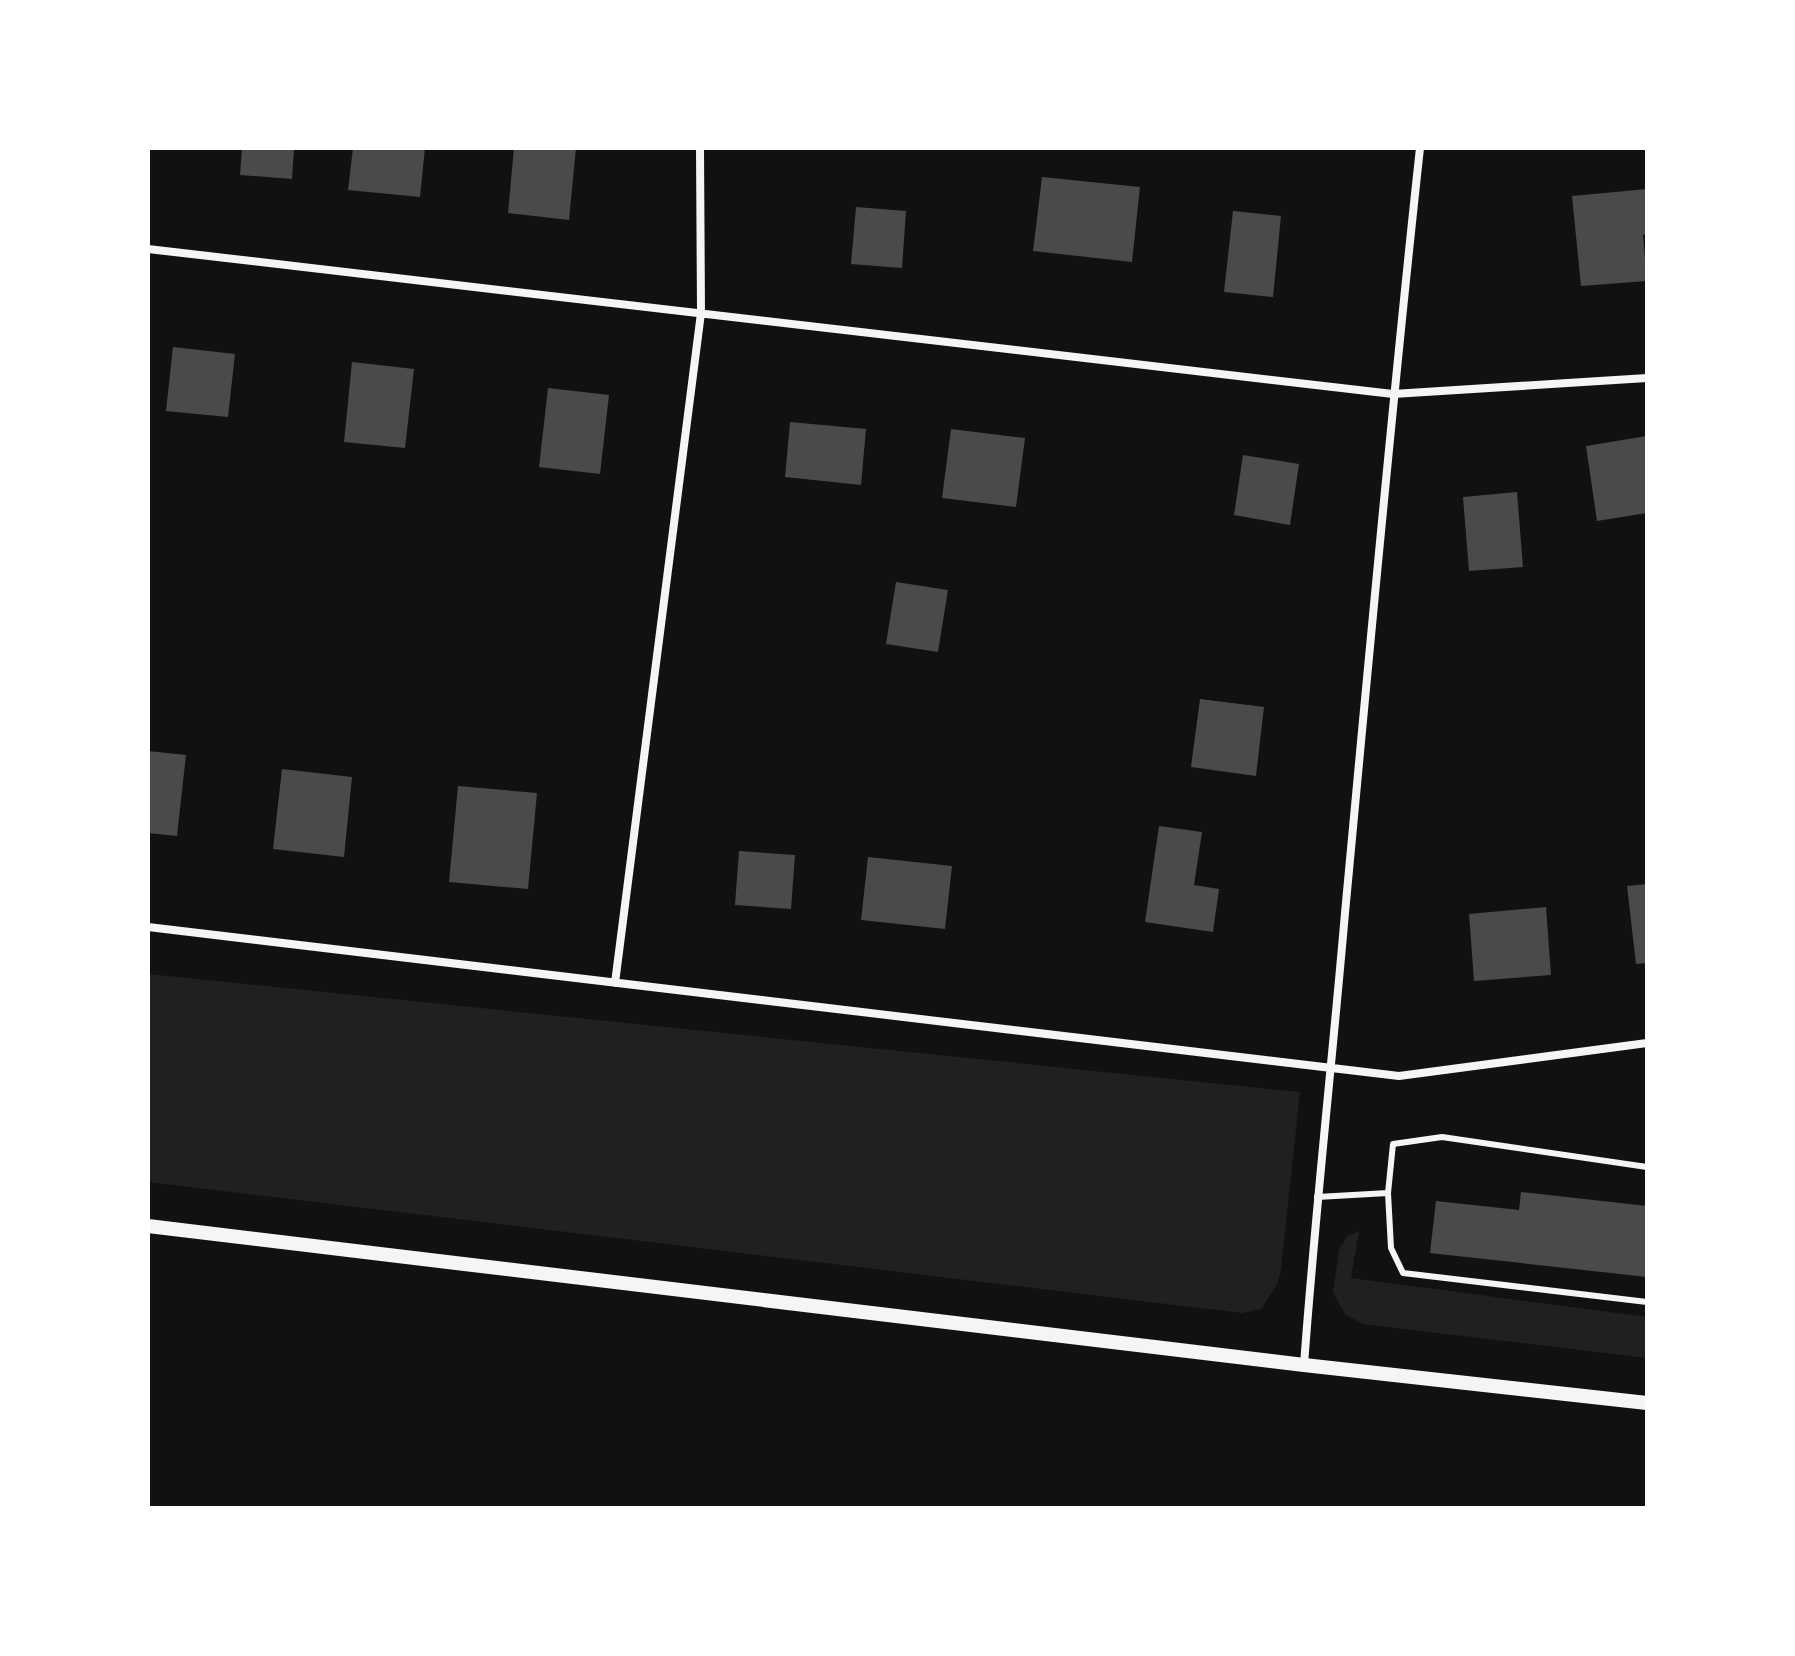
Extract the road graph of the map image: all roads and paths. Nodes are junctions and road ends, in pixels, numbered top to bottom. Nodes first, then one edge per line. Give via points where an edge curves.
1 (700, 148) edge
2 (1420, 148) edge
3 (148, 249) edge
4 (701, 313) junction
5 (1647, 378) edge
6 (1393, 394) junction
7 (148, 927) edge
8 (615, 983) junction
9 (1647, 1043) edge
10 (1331, 1069) junction
11 (1647, 1167) edge
12 (1388, 1193) junction
13 (1317, 1197) junction
14 (148, 1226) edge
15 (1647, 1302) edge
16 (1304, 1365) junction
17 (1647, 1403) edge

1 - 4 street
2 - 6 street
3 - 4 street
4 - 6 street
4 - 8 street
5 - 6 street
6 - 10 street
7 - 8 street
8 - 10 street
9 - 10 street via 1399,1076
10 - 13 street
11 - 12 lane via 1442,1137 1393,1144
12 - 13 lane
12 - 15 lane via 1391,1248 1403,1273
13 - 16 street
14 - 16 street
16 - 17 street

